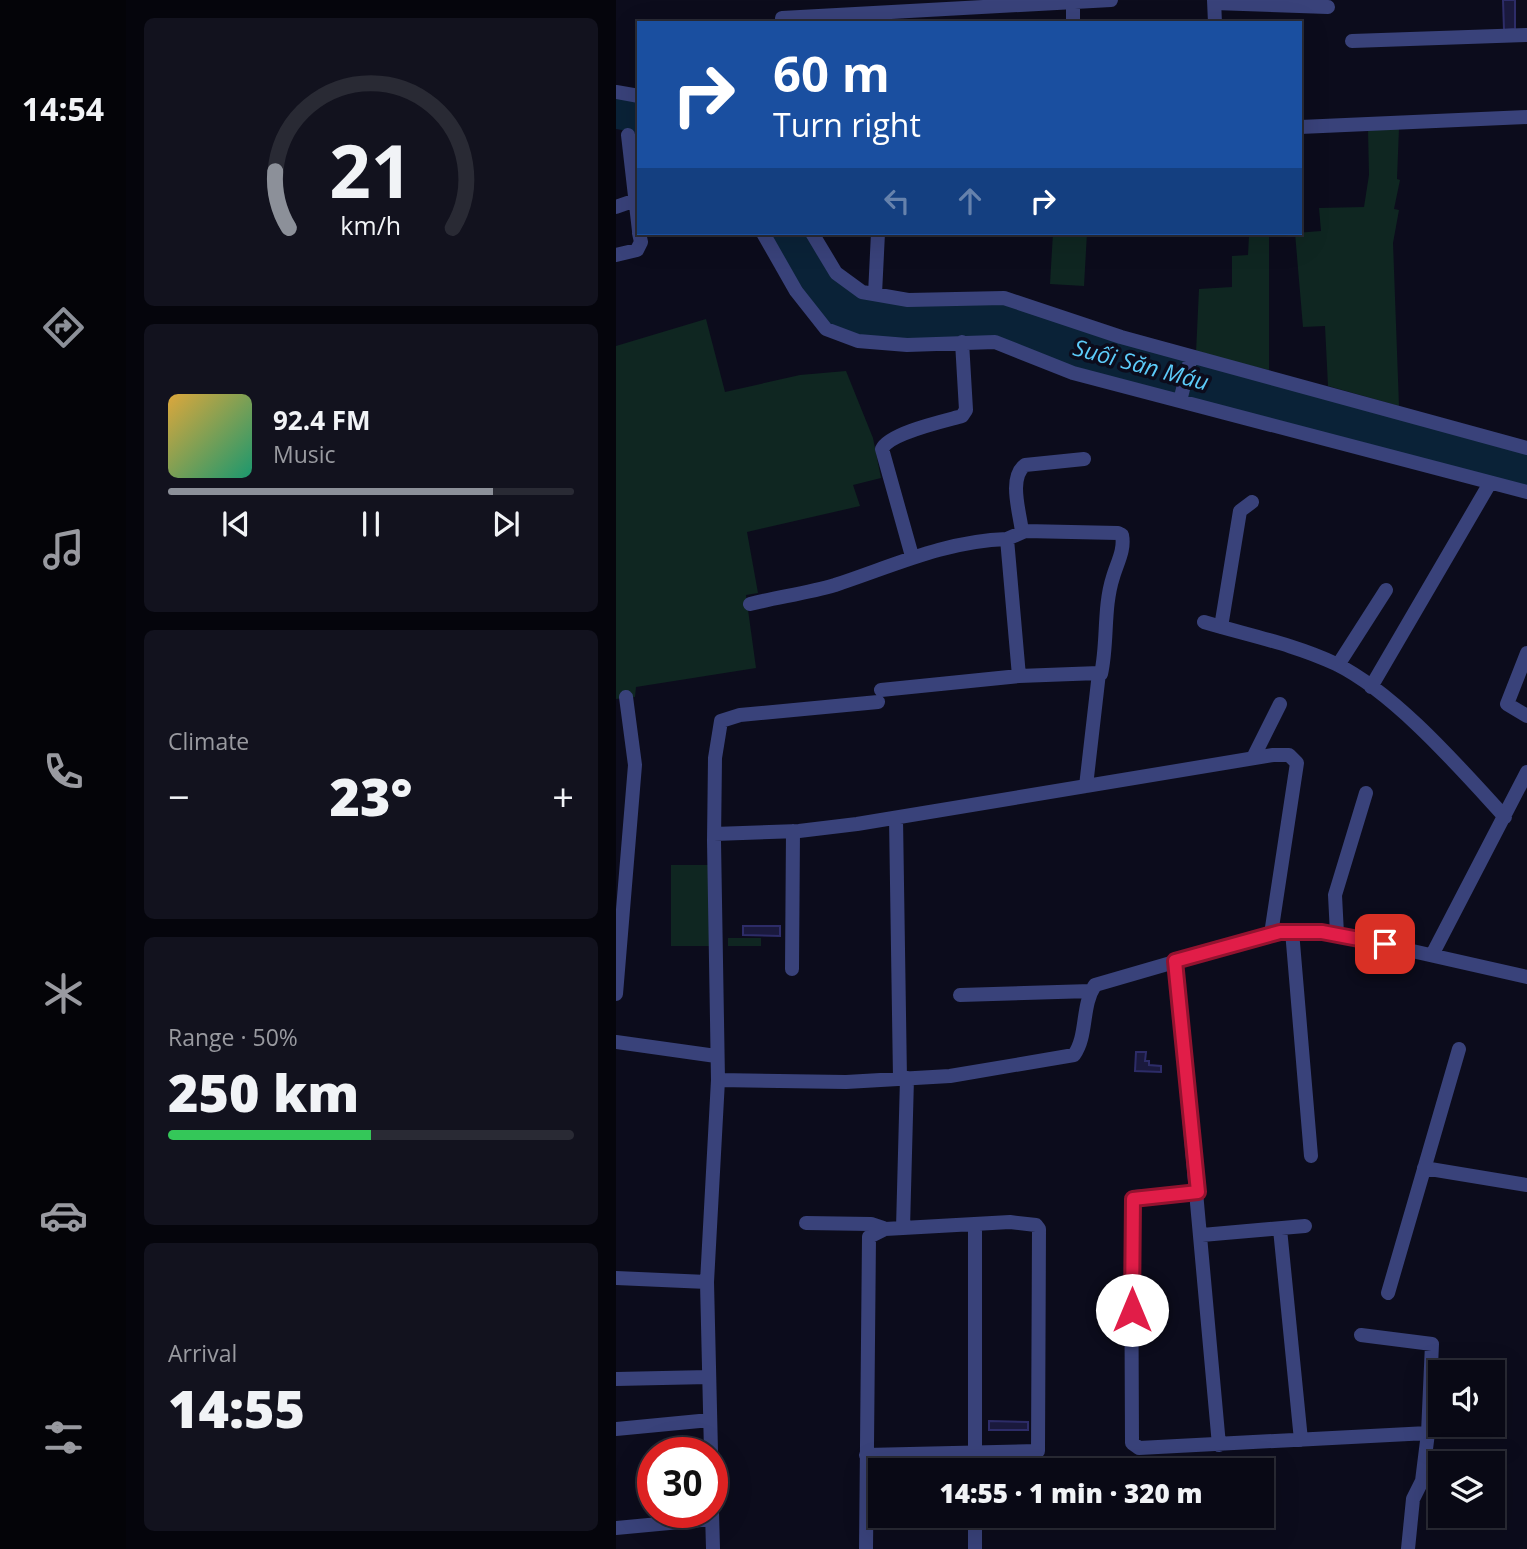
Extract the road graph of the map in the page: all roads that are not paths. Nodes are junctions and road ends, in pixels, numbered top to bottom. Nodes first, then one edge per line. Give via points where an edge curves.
1 (1111, 0) edge
2 (1214, 1) edge
3 (1073, 2) junction
4 (1328, 7) dead end
5 (782, 18) dead end
6 (1073, 21) edge
7 (1215, 21) edge
8 (1527, 35) edge
9 (1352, 41) dead end
10 (616, 92) edge
11 (637, 96) edge
12 (1527, 117) edge
13 (1302, 127) edge
14 (628, 136) edge
15 (633, 201) junction
16 (616, 207) edge
17 (637, 222) edge
18 (640, 235) edge
19 (764, 235) edge
20 (813, 235) edge
21 (878, 235) edge
22 (616, 256) edge
23 (875, 294) junction
24 (962, 342) junction
25 (1191, 357) junction
26 (1180, 401) junction
27 (1527, 449) edge
28 (1084, 459) dead end
29 (1490, 483) junction
30 (1527, 492) edge
31 (1252, 502) dead end
32 (1022, 532) junction
33 (1007, 539) junction
34 (912, 556) junction
35 (1386, 590) dead end
36 (750, 604) dead end
37 (1204, 621) dead end
38 (1221, 627) junction
39 (1527, 653) edge
40 (1338, 665) junction
41 (1101, 674) junction
42 (1019, 676) junction
43 (1371, 687) junction
44 (626, 697) dead end
45 (1280, 704) dead end
46 (1527, 716) edge
47 (1253, 758) junction
48 (1527, 772) edge
49 (1086, 786) junction
50 (1366, 793) dead end
51 (1506, 817) junction
52 (896, 818) junction
53 (793, 831) junction
54 (714, 834) junction
55 (620, 902) edge
56 (1292, 931) junction
57 (1337, 933) junction
58 (1271, 934) junction
59 (1432, 955) junction
60 (1175, 961) junction
61 (792, 969) dead end
62 (1526, 976) edge
63 (1091, 991) junction
64 (616, 995) edge
65 (960, 995) dead end
66 (616, 1042) edge
67 (1459, 1049) dead end
68 (716, 1056) junction
69 (904, 1079) junction
70 (718, 1080) junction
71 (1311, 1156) dead end
72 (1424, 1168) junction
73 (1527, 1185) edge
74 (1198, 1192) junction
75 (806, 1223) dead end
76 (975, 1225) junction
77 (1305, 1226) dead end
78 (903, 1228) junction
79 (1280, 1228) junction
80 (885, 1229) junction
81 (1202, 1236) junction
82 (616, 1278) edge
83 (707, 1282) junction
84 (1388, 1293) dead end
85 (1361, 1335) dead end
86 (1431, 1360) edge
87 (709, 1377) junction
88 (616, 1379) edge
89 (710, 1420) junction
90 (616, 1429) edge
91 (1428, 1433) joint
92 (711, 1437) edge
93 (1301, 1440) junction
94 (1219, 1445) junction
95 (975, 1453) junction
96 (866, 1455) junction
97 (975, 1458) edge
98 (637, 1525) edge
99 (616, 1528) edge
100 (712, 1528) edge
101 (975, 1528) edge
102 (713, 1549) edge
103 (866, 1549) edge
104 (975, 1549) edge
105 (1408, 1549) edge

1 - 3 street
2 - 4 street
2 - 7 street
3 - 5 street
3 - 6 street
8 - 9 street
10 - 11 street
12 - 13 street
14 - 15 street
15 - 16 street
15 - 17 street
18 - 22 street via 637,250
19 - 24 street via 796,291 826,329 858,341 907,345
20 - 23 street via 836,273 862,292
21 - 23 street
23 - 25 street via 908,299 1004,298
24 - 26 street via 995,342 1073,373
24 - 34 street via 967,410 962,416 900,436 882,449
25 - 26 street
25 - 27 street
26 - 29 street
28 - 32 street via 1025,465 1018,470
29 - 30 street
29 - 43 street
31 - 38 street via 1240,511
32 - 33 street
32 - 41 street via 1122,535 1108,595
33 - 34 street via 974,540
33 - 42 street
34 - 36 street via 833,585
35 - 40 street
37 - 38 street
38 - 40 street
39 - 46 street via 1507,704
40 - 43 street
41 - 42 street
41 - 49 street
42 - 54 street via 721,721 715,758
43 - 51 street
44 - 55 street via 635,765
45 - 47 street
47 - 49 street
47 - 58 street via 1289,755 1297,763
48 - 51 street
49 - 52 street
50 - 57 street via 1335,895
51 - 59 street
52 - 53 street
52 - 69 street
53 - 54 street
53 - 61 street
54 - 68 street
55 - 64 street
56 - 57 street
56 - 58 street
56 - 71 street
57 - 59 street
58 - 60 street
59 - 62 street
60 - 63 street via 1101,981
60 - 74 street
63 - 65 street
63 - 69 street via 1074,1055
66 - 68 street
67 - 72 street
68 - 70 street
69 - 70 street
69 - 78 street
70 - 83 street
72 - 73 street
72 - 84 street
74 - 81 street
74 - 94 street via 1136,1197 1131,1203 1132,1443 1139,1448
75 - 80 street via 871,1224
76 - 78 street
76 - 95 street
76 - 95 street via 1031,1223 1039,1229 1038,1451
77 - 79 street
78 - 80 street
79 - 81 street
79 - 93 street
80 - 96 street via 869,1237
81 - 94 street
82 - 83 street
83 - 87 street
85 - 86 street via 1432,1344
87 - 88 street
87 - 89 street
89 - 90 street
89 - 92 street
91 - 93 street
91 - 105 street via 1422,1481 1413,1499
93 - 94 street
95 - 96 street
95 - 97 street
96 - 103 street
98 - 99 street
100 - 102 street
101 - 104 street

